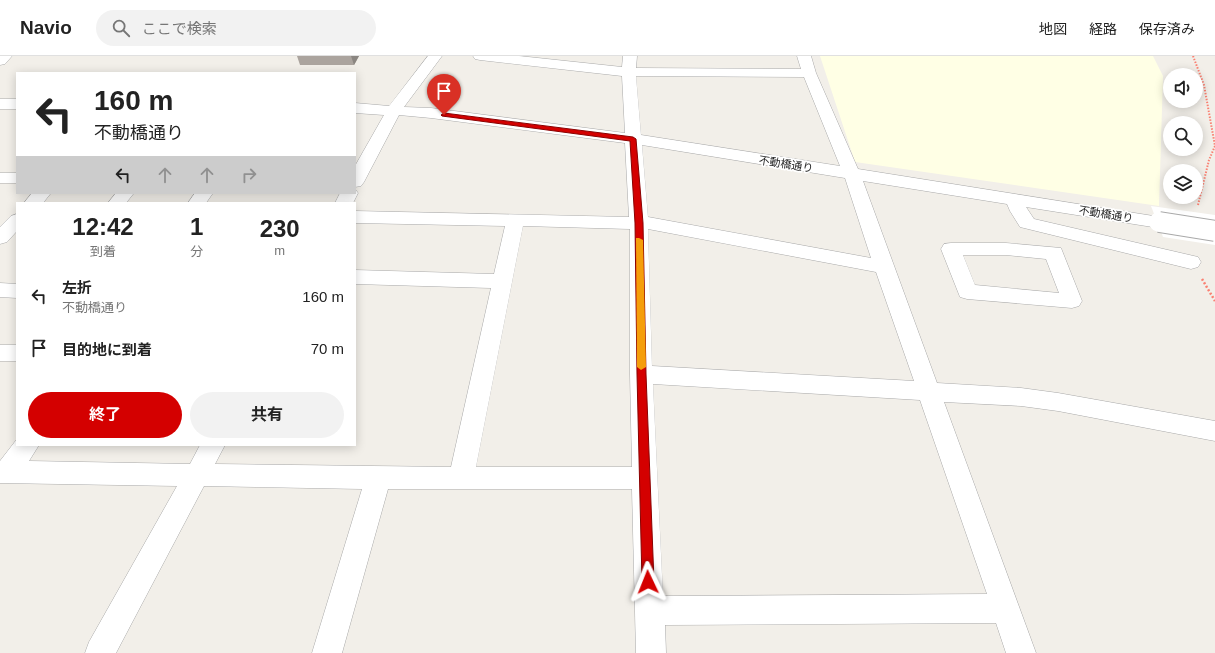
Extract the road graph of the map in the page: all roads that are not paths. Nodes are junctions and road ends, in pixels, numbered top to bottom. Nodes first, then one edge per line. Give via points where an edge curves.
1 (5, 56) edge
2 (436, 56) edge
3 (480, 56) edge
4 (0, 60) edge
5 (630, 64) edge
6 (806, 64) edge
7 (0, 104) edge
8 (16, 104) edge
9 (356, 108) edge
10 (394, 110) junction
11 (633, 139) junction
12 (851, 174) junction
13 (0, 178) edge
14 (16, 178) edge
15 (356, 180) edge
16 (41, 194) edge
17 (125, 194) edge
18 (1016, 200) junction
19 (34, 202) edge
20 (118, 202) edge
21 (356, 217) edge
22 (16, 221) edge
23 (515, 221) junction
24 (639, 222) junction
25 (1215, 231) edge
26 (0, 238) edge
27 (1053, 244) junction
28 (1191, 262) road end
29 (884, 267) junction
30 (356, 276) edge
31 (502, 281) junction
32 (0, 290) edge
33 (16, 291) edge
34 (0, 353) edge
35 (16, 353) edge
36 (641, 374) junction
37 (928, 391) junction
38 (1215, 431) edge
39 (25, 446) edge
40 (212, 446) edge
41 (4, 472) edge
42 (197, 474) junction
43 (462, 477) junction
44 (378, 478) junction
45 (645, 478) junction
46 (1006, 608) junction
47 (649, 611) junction
48 (100, 653) edge
49 (327, 653) edge
50 (651, 653) edge
51 (1021, 653) edge

1 - 4 street
2 - 10 street
3 - 5 street
5 - 6 street via 721,67
5 - 11 street
6 - 12 street
7 - 8 street
9 - 10 street, 不動橋通り
10 - 11 street, 不動橋通り
10 - 15 street
11 - 12 street, 不動橋通り
11 - 24 street
12 - 18 street, 不動橋通り
12 - 29 street
13 - 14 street
16 - 19 street
17 - 20 street
18 - 25 street, 不動橋通り, bridge
18 - 27 street via 1019,211 1027,223
21 - 23 street
22 - 26 street
23 - 24 street
23 - 31 street
24 - 29 street
24 - 36 street
27 - 27 street via 1072,301 967,292 951,249 1006,249
27 - 28 street
29 - 37 street
30 - 31 street
31 - 43 street
32 - 33 street
34 - 35 street
36 - 37 street
36 - 45 street
37 - 38 street via 1058,402
37 - 46 street
39 - 41 street
40 - 42 street
41 - 42 street
42 - 44 street
42 - 48 street
43 - 44 street
43 - 45 street
44 - 49 street
45 - 47 street
46 - 47 street
46 - 51 street
47 - 50 street

